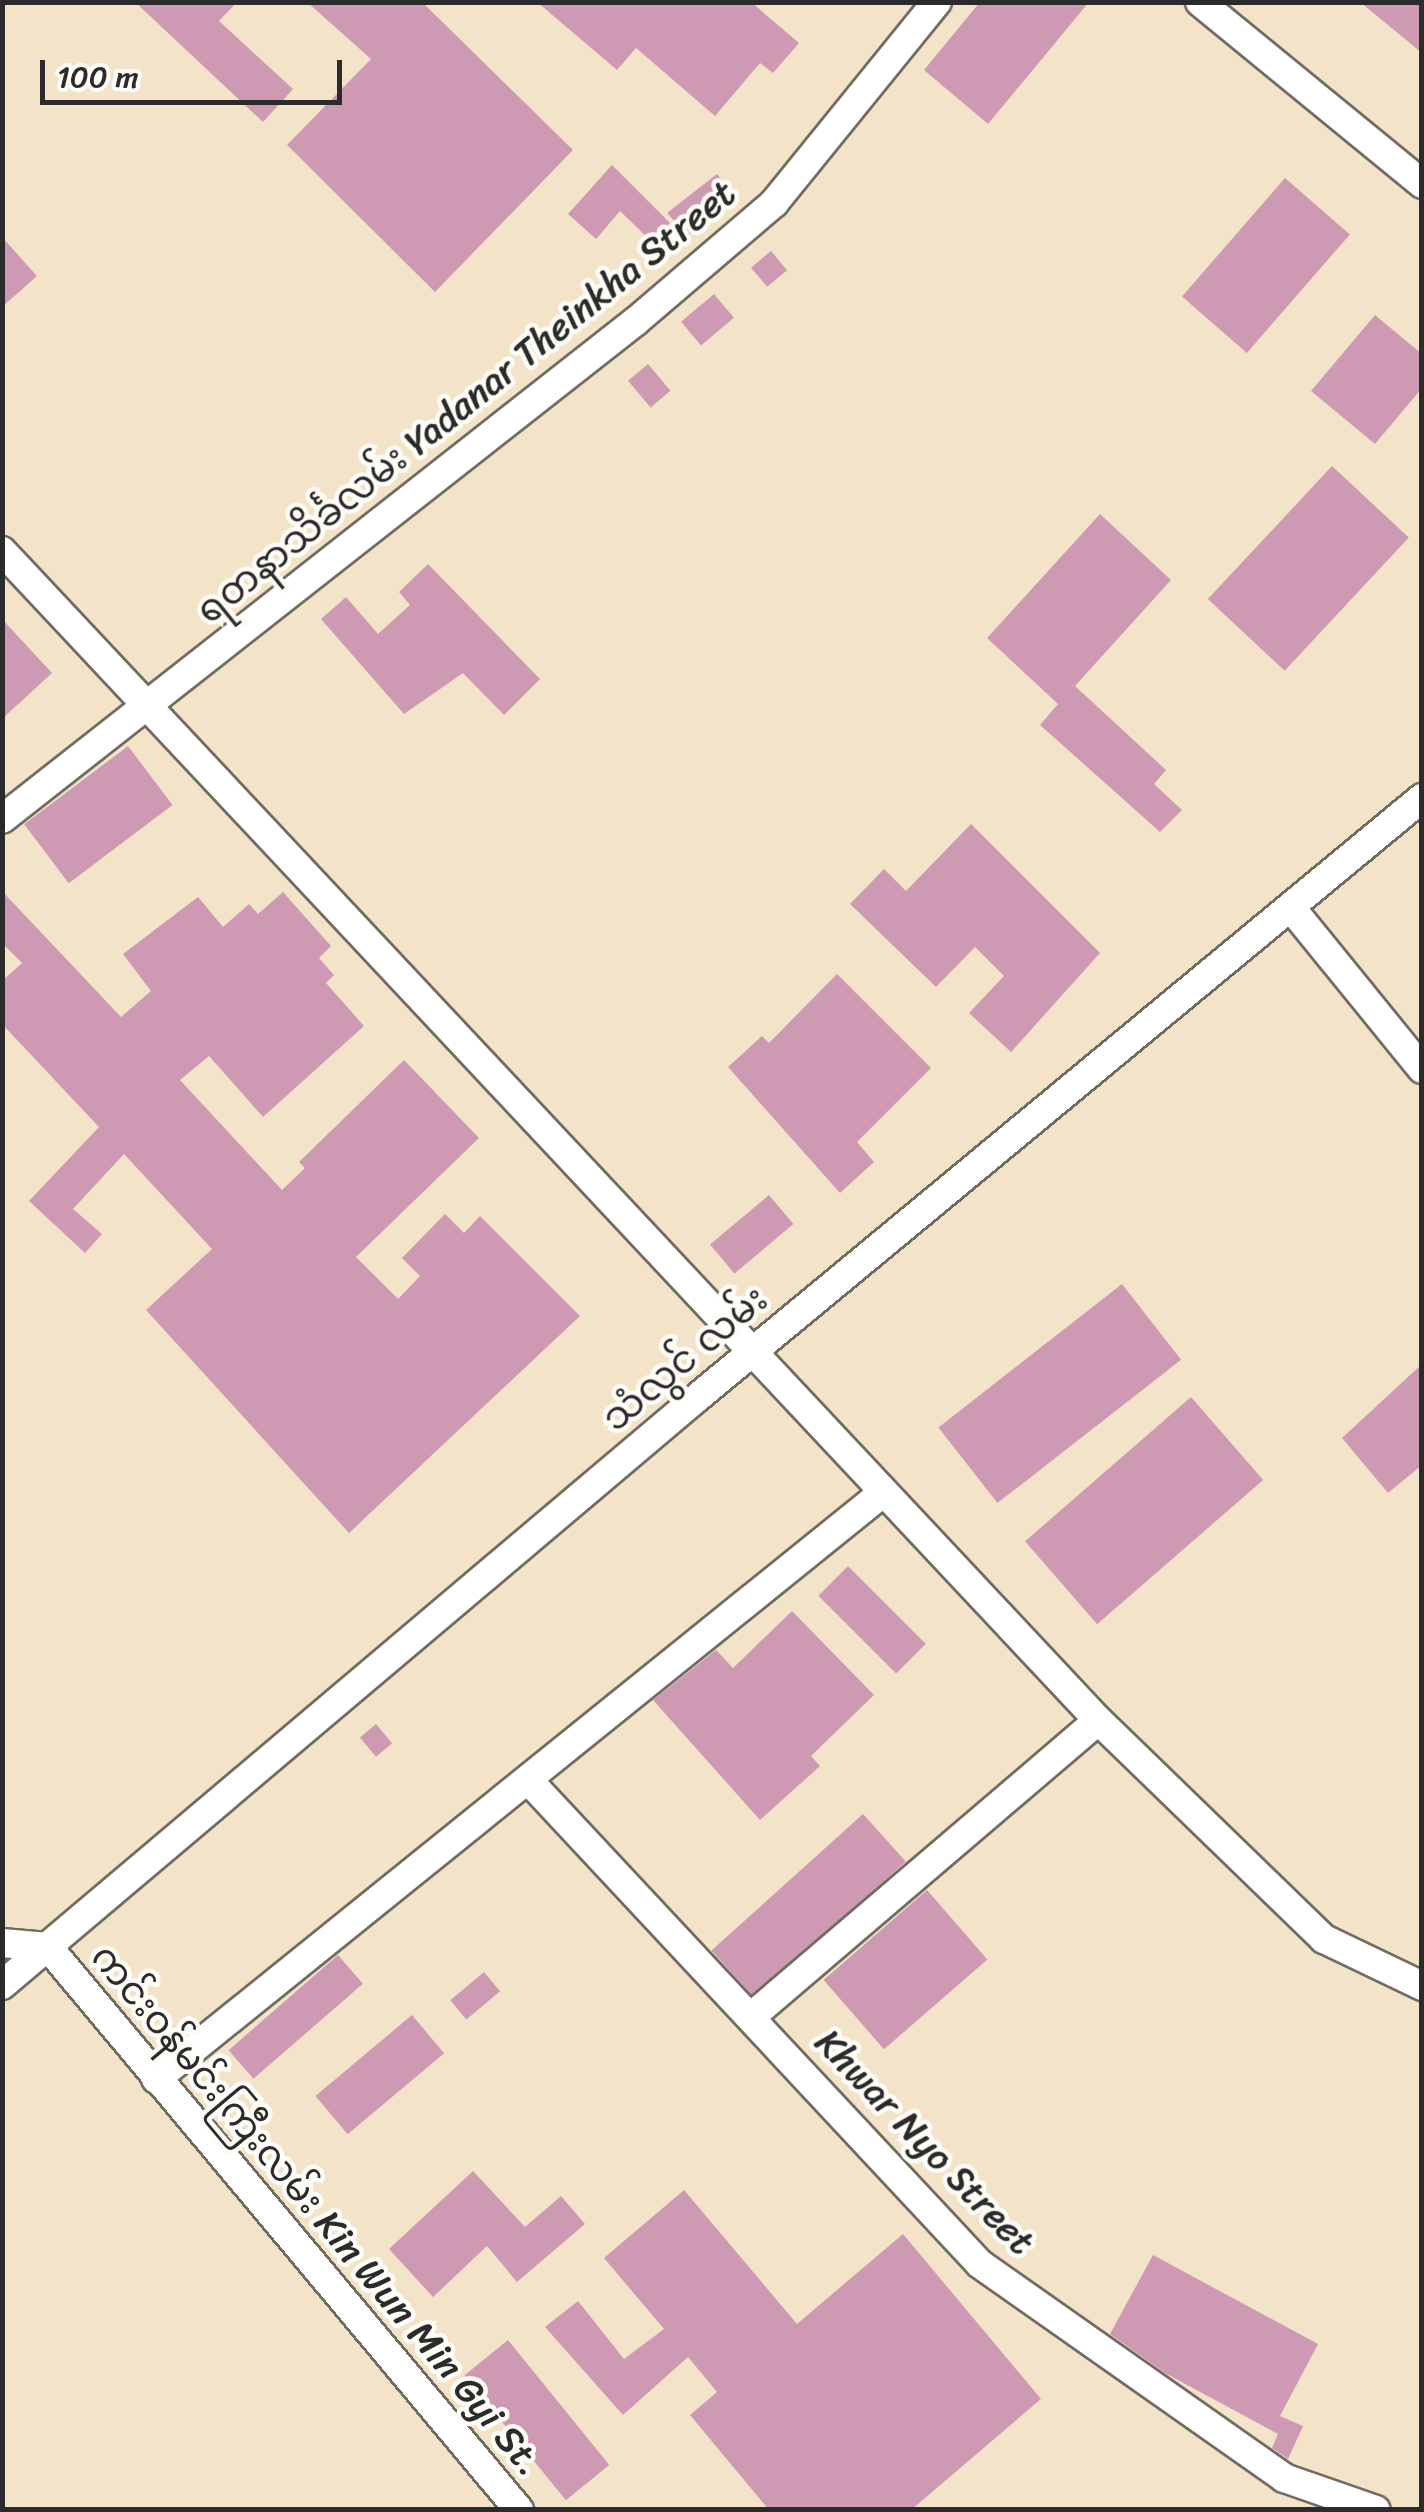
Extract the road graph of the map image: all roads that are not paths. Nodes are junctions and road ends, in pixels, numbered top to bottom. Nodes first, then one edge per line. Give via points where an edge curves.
1 (937, 2) edge
2 (1200, 2) edge
3 (1422, 184) edge
4 (2, 551) edge
5 (148, 704) junction
6 (1422, 798) edge
7 (2, 819) edge
8 (1292, 909) junction
9 (1422, 1069) edge
10 (756, 1348) junction
11 (880, 1495) junction
12 (1098, 1720) junction
13 (530, 1782) junction
14 (2, 1943) edge
15 (48, 1947) junction
16 (2, 1985) edge
17 (1422, 1986) edge
18 (752, 2016) junction
19 (156, 2079) junction
20 (519, 2510) edge
21 (1376, 2510) edge

1 - 5 street, ရတနာသိင်္ခလမ်း Yadanar Theinkha Street via 774,203 636,321
2 - 3 street
4 - 5 street
5 - 7 street, ရတနာသိင်္ခလမ်း Yadanar Theinkha Street
5 - 10 street
6 - 8 street, သံလွင် လမ်း
8 - 9 street
8 - 10 street, သံလွင် လမ်း
10 - 11 street
10 - 15 street, သံလွင် လမ်း
11 - 12 street
11 - 13 street
12 - 17 street via 1324,1940
12 - 18 street
13 - 18 street, Khwar Nyo Street
13 - 19 street
14 - 15 street, ကင်းဝန်မင်းကြီးလမ်း Kin Wun Min Gyi St.
15 - 16 street, သံလွင် လမ်း
15 - 19 street, ကင်းဝန်မင်းကြီးလမ်း Kin Wun Min Gyi St.
18 - 21 street, Khwar Nyo Street via 980,2264 1284,2478
19 - 20 street, ကင်းဝန်မင်းကြီးလမ်း Kin Wun Min Gyi St.

